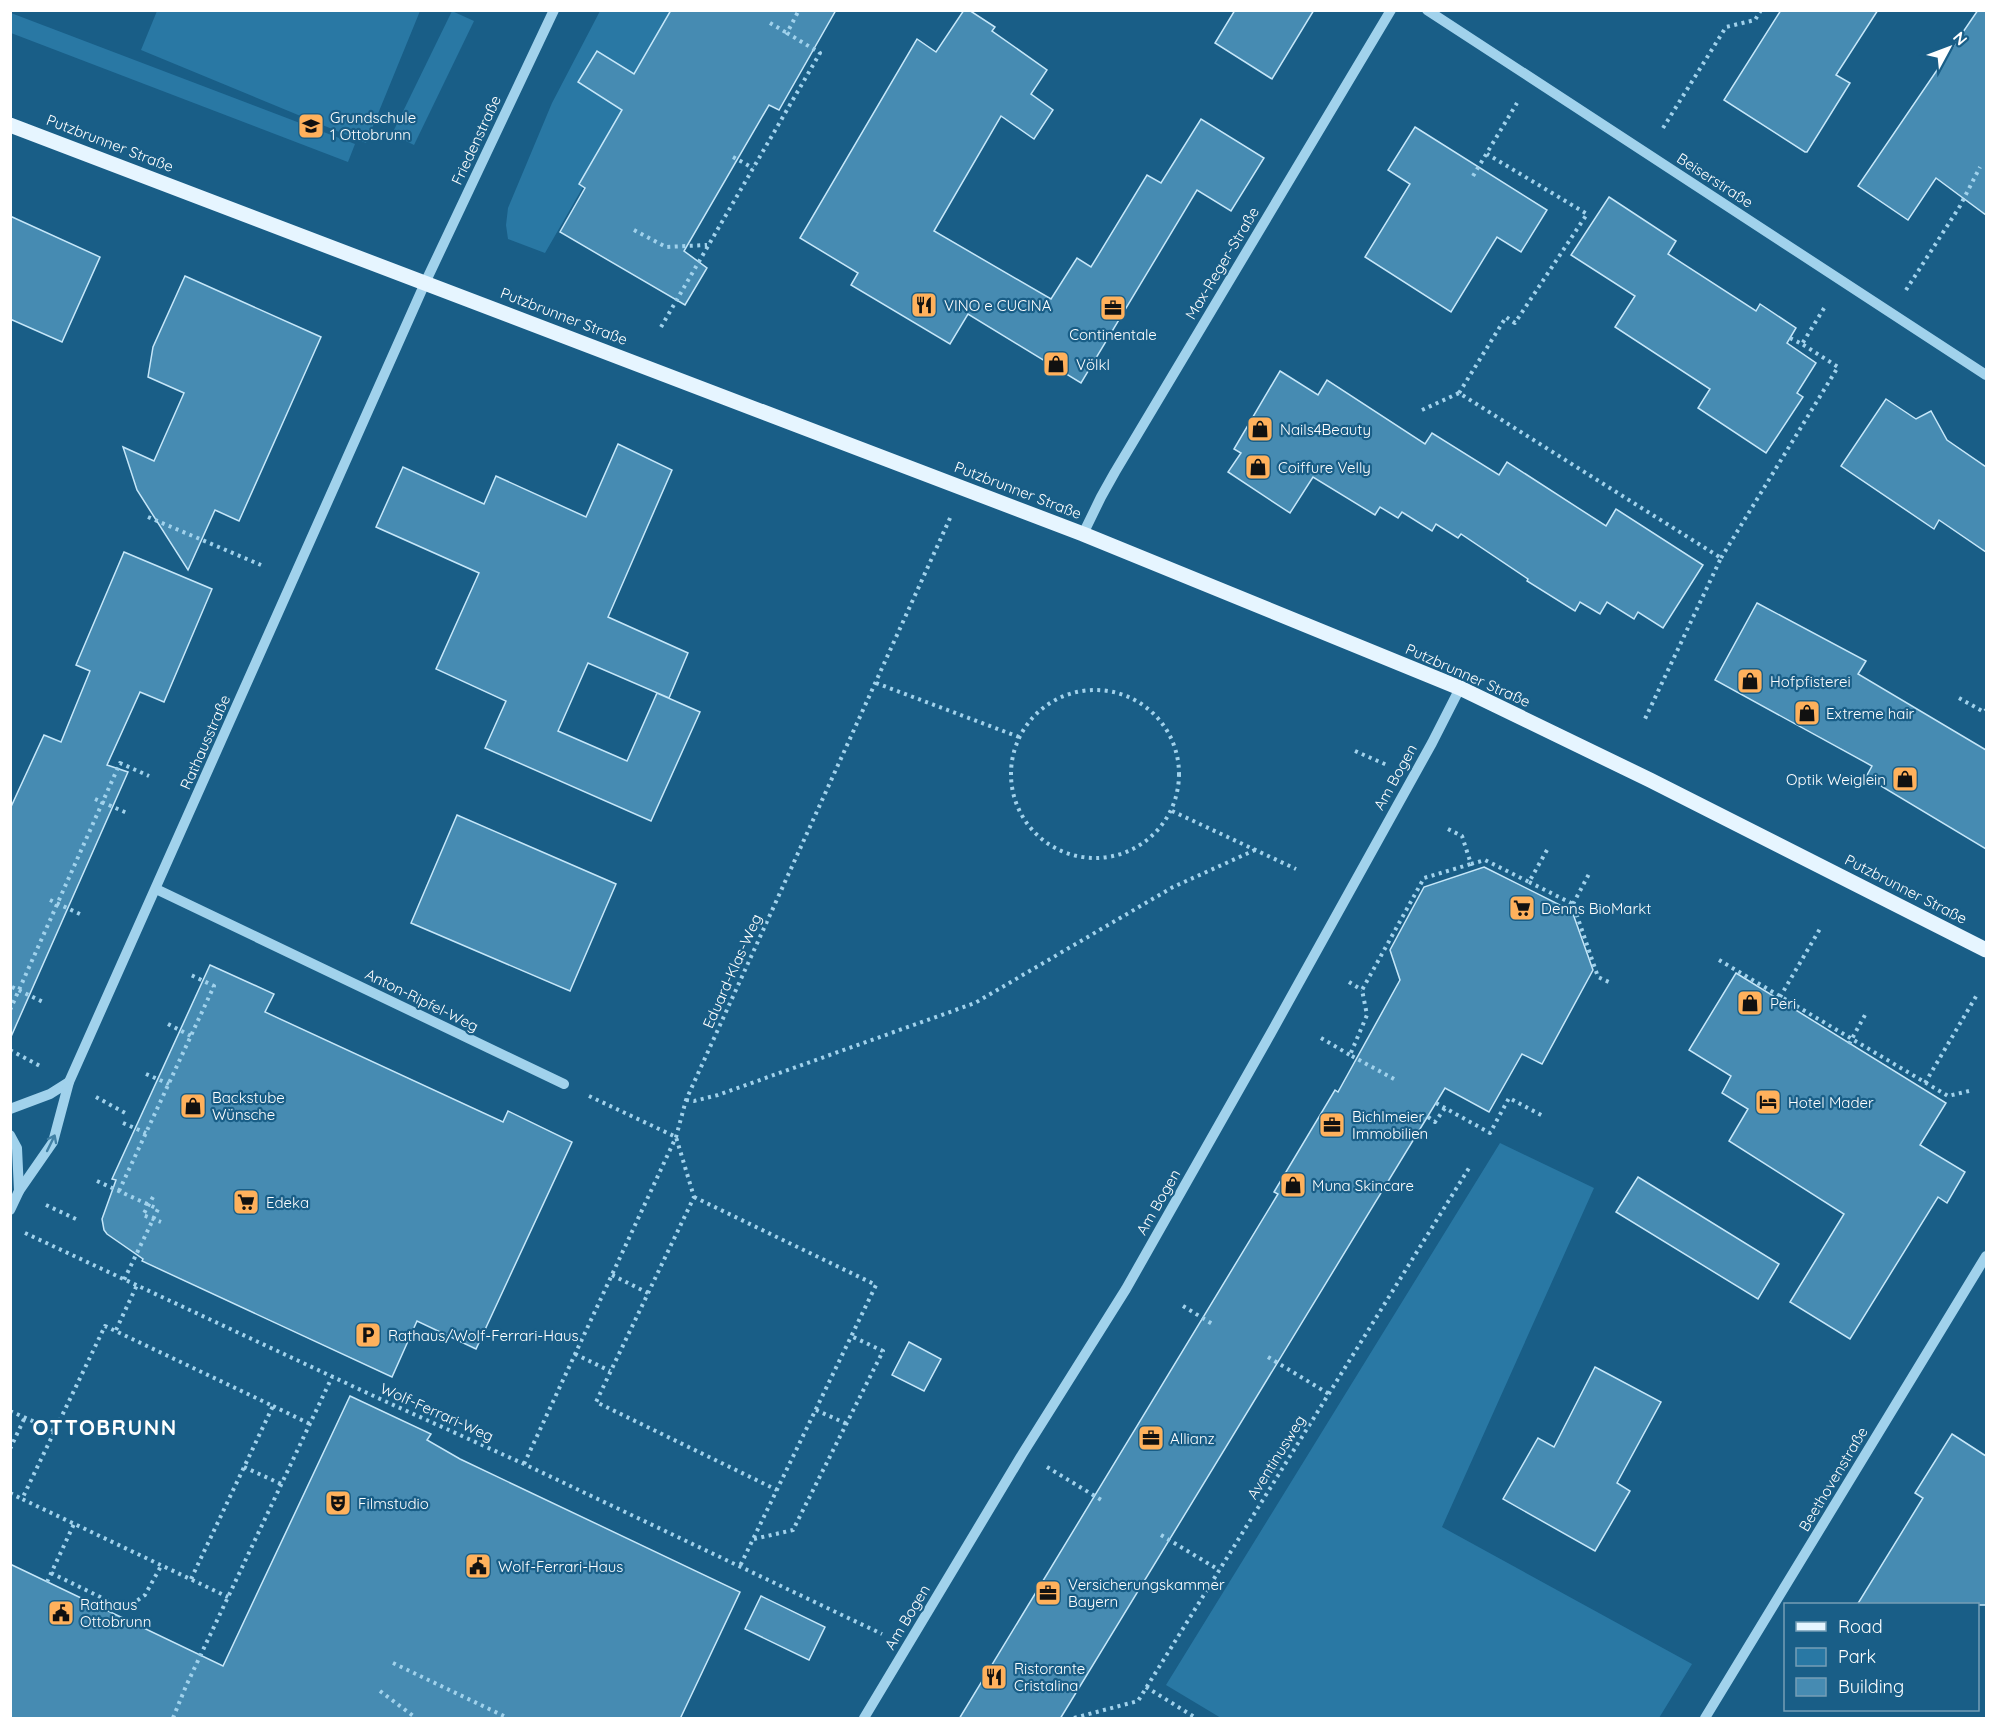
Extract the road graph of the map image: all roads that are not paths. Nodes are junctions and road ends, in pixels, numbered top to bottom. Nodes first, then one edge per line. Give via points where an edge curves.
1 (554, 10) edge
2 (1391, 10) edge
3 (1427, 10) edge
4 (10, 125) edge
5 (425, 283) junction
6 (1986, 375) edge
7 (1083, 534) junction
8 (1460, 688) junction
9 (156, 889) junction
10 (1986, 950) edge
11 (69, 1082) junction
12 (564, 1084) road end
13 (10, 1108) edge
14 (10, 1135) edge
15 (19, 1191) junction
16 (10, 1210) edge
17 (1986, 1256) edge
18 (864, 1719) edge
19 (1705, 1719) edge

1 - 5 street, Friedenstraße
2 - 7 street, Max-Reger-Straße via 1115,472
3 - 6 street, Beiserstraße
4 - 5 main road, Putzbrunner Straße
5 - 7 main road, Putzbrunner Straße
5 - 9 street, Rathausstraße
7 - 8 main road, Putzbrunner Straße
8 - 10 main road, Putzbrunner Straße
8 - 18 street, Am Bogen via 1132,1279
9 - 11 street, Rathausstraße
9 - 12 street, Anton-Ripfel-Weg
11 - 13 street via 50,1094
15 -> 11 street, Rathausstraße via 53,1142
14 - 15 street via 17,1148
15 - 16 street, Rathausstraße
17 - 19 street, Beethovenstraße

